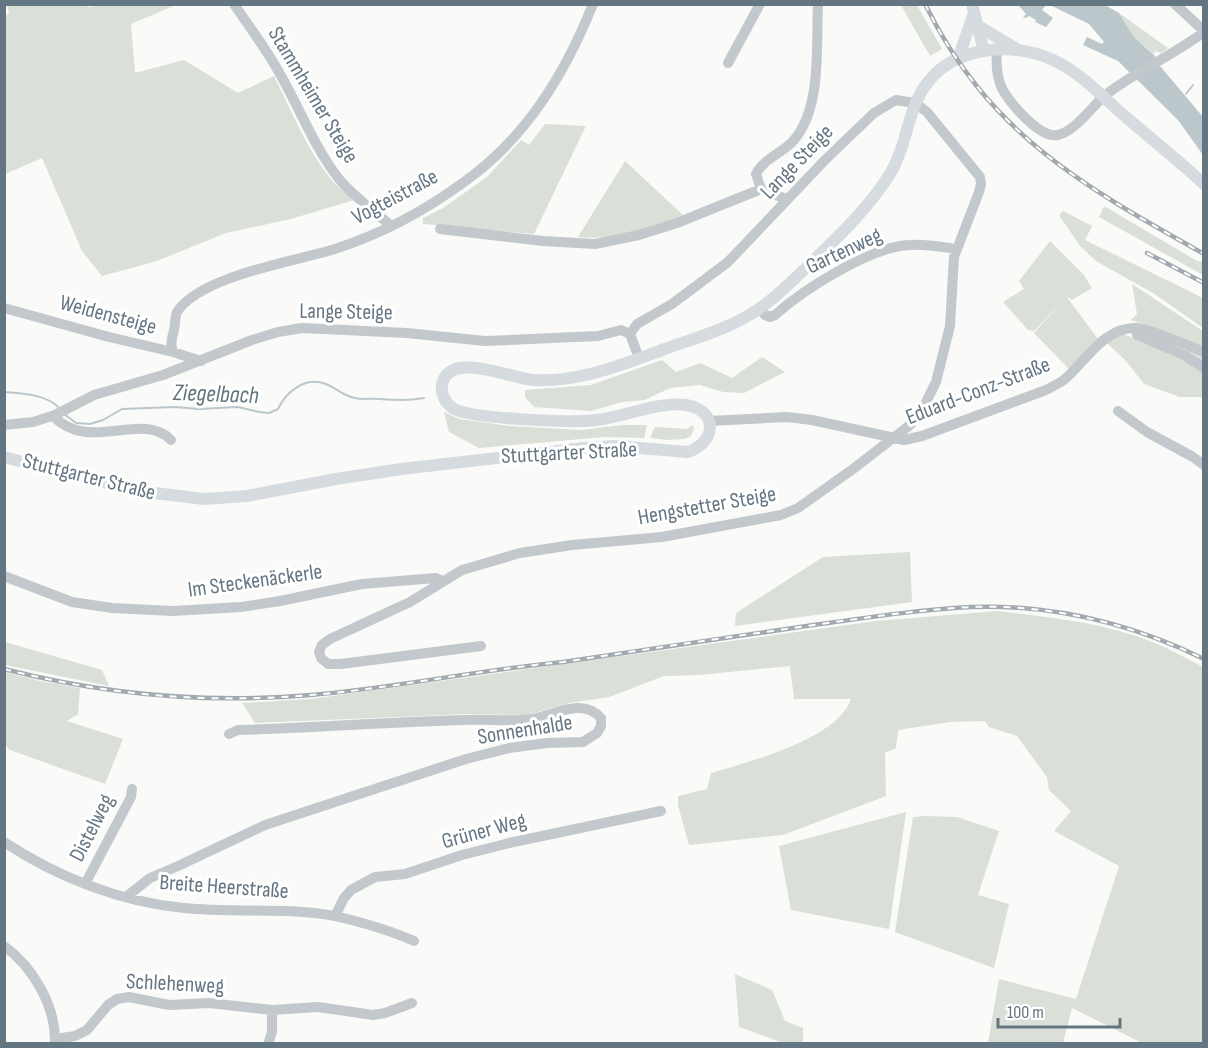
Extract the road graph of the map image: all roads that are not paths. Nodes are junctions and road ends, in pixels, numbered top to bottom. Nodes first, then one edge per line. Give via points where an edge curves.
1 (234, 4) edge
2 (593, 4) edge
3 (760, 4) edge
4 (818, 4) edge
5 (1175, 4) edge
6 (973, 9) edge
7 (978, 26) junction
8 (1203, 31) edge
9 (1017, 49) junction
10 (990, 50) junction
11 (958, 59) junction
12 (728, 63) dead end
13 (1104, 97) junction
14 (915, 103) junction
15 (1201, 177) edge
16 (761, 189) junction
17 (786, 199) junction
18 (390, 225) junction
19 (440, 230) dead end
20 (957, 249) junction
21 (4, 308) edge
22 (759, 309) junction
23 (1118, 330) junction
24 (630, 334) junction
25 (173, 352) junction
26 (1203, 352) edge
27 (639, 358) junction
28 (202, 362) junction
29 (1203, 368) edge
30 (1118, 411) dead end
31 (54, 416) junction
32 (709, 421) junction
33 (4, 425) edge
34 (893, 437) junction
35 (171, 440) dead end
36 (4, 457) edge
37 (1203, 465) edge
38 (4, 576) edge
39 (443, 581) junction
40 (482, 646) dead end
41 (229, 734) dead end
42 (132, 789) dead end
43 (660, 811) dead end
44 (4, 842) edge
45 (85, 884) junction
46 (126, 897) junction
47 (335, 916) junction
48 (414, 941) dead end
49 (4, 946) edge
50 (412, 1003) dead end
51 (272, 1010) junction
52 (55, 1041) edge
53 (268, 1044) edge

1 - 18 street, Stammheimer Steige via 281,75 304,123 339,179
2 - 18 street, Vogteistraße via 565,67 511,141 465,181
3 - 12 street
4 - 16 street via 811,108 794,140 759,168 756,174
5 - 8 street
6 - 7 main road
6 - 11 main road
7 - 9 main road
7 - 10 main road
8 - 13 street
9 - 10 main road, Stuttgarter Straße
9 - 13 main road via 1060,63
10 - 11 main road, Stuttgarter Straße
10 - 13 street via 1005,94 1026,118 1054,136 1079,122
11 - 14 main road, Stuttgarter Straße via 930,79
13 - 15 main road
14 - 17 street, Lange Steige via 896,100 874,113
14 - 20 street, Hengstetter Steige via 927,112 980,177 979,192
14 - 22 main road, Stuttgarter Straße via 896,162 884,182 824,251
16 - 17 street
16 - 19 street via 677,223 595,244
17 - 24 street, Lange Steige via 728,262 665,309 637,324
18 - 25 street, Vogteistraße via 335,249 266,267 205,290 177,313
20 - 22 street, Gartenweg via 909,245 891,249 811,288 776,315 770,317
20 - 34 street, Hengstetter Steige via 950,326 936,382 921,412
21 - 25 street, Weidensteige
22 - 27 main road, Stuttgarter Straße via 729,325
23 - 26 street via 1138,328
23 - 29 street via 1184,355
23 - 34 street, Eduard-Conz-Straße via 1065,380 1046,390 922,436 904,440
24 - 27 street
24 - 28 street, Lange Steige via 621,330 598,336 484,342 407,333 302,328 252,340
25 - 28 street, Weidensteige
27 - 32 main road, Stuttgarter Straße via 580,377 552,380 459,367 443,379 442,395 454,409 492,416 575,422 685,404 696,408
28 - 31 street, Lange Steige via 89,398
30 - 37 street
31 - 33 street, Lange Steige
31 - 35 street, Stuttgarter Straße via 61,425 87,434 133,429 159,432
32 - 34 street, Eduard-Conz-Straße via 787,417
32 - 36 main road, Stuttgarter Straße via 708,438 688,452 615,446 573,449 401,469 204,500 138,491
34 - 39 street, Hengstetter Steige via 798,508 781,515 662,537 520,553 462,570
38 - 39 street, Im Steckenäckerle via 72,602 173,611 260,604 388,581
39 - 40 street, Hengstetter Steige via 410,602 330,639 322,645 321,658 328,664 341,664
41 - 46 street, Sonnenhalde via 238,730 467,719 527,720 585,707 601,718 597,733 583,742 509,748 466,759 265,825 150,878
42 - 45 street, Distelweg
43 - 47 street, Grüner Weg via 509,843 405,874 375,877 351,890
44 - 45 street, Breite Heerstraße
45 - 46 street, Breite Heerstraße
46 - 47 street, Breite Heerstraße via 182,908
47 - 48 street, Breite Heerstraße
49 - 52 street via 18,956 34,977 44,996
50 - 51 street, Schlehenweg via 373,1014 318,1007
51 - 52 street, Schlehenweg via 208,1002 169,1005 129,997 108,1005 87,1029
51 - 53 street

